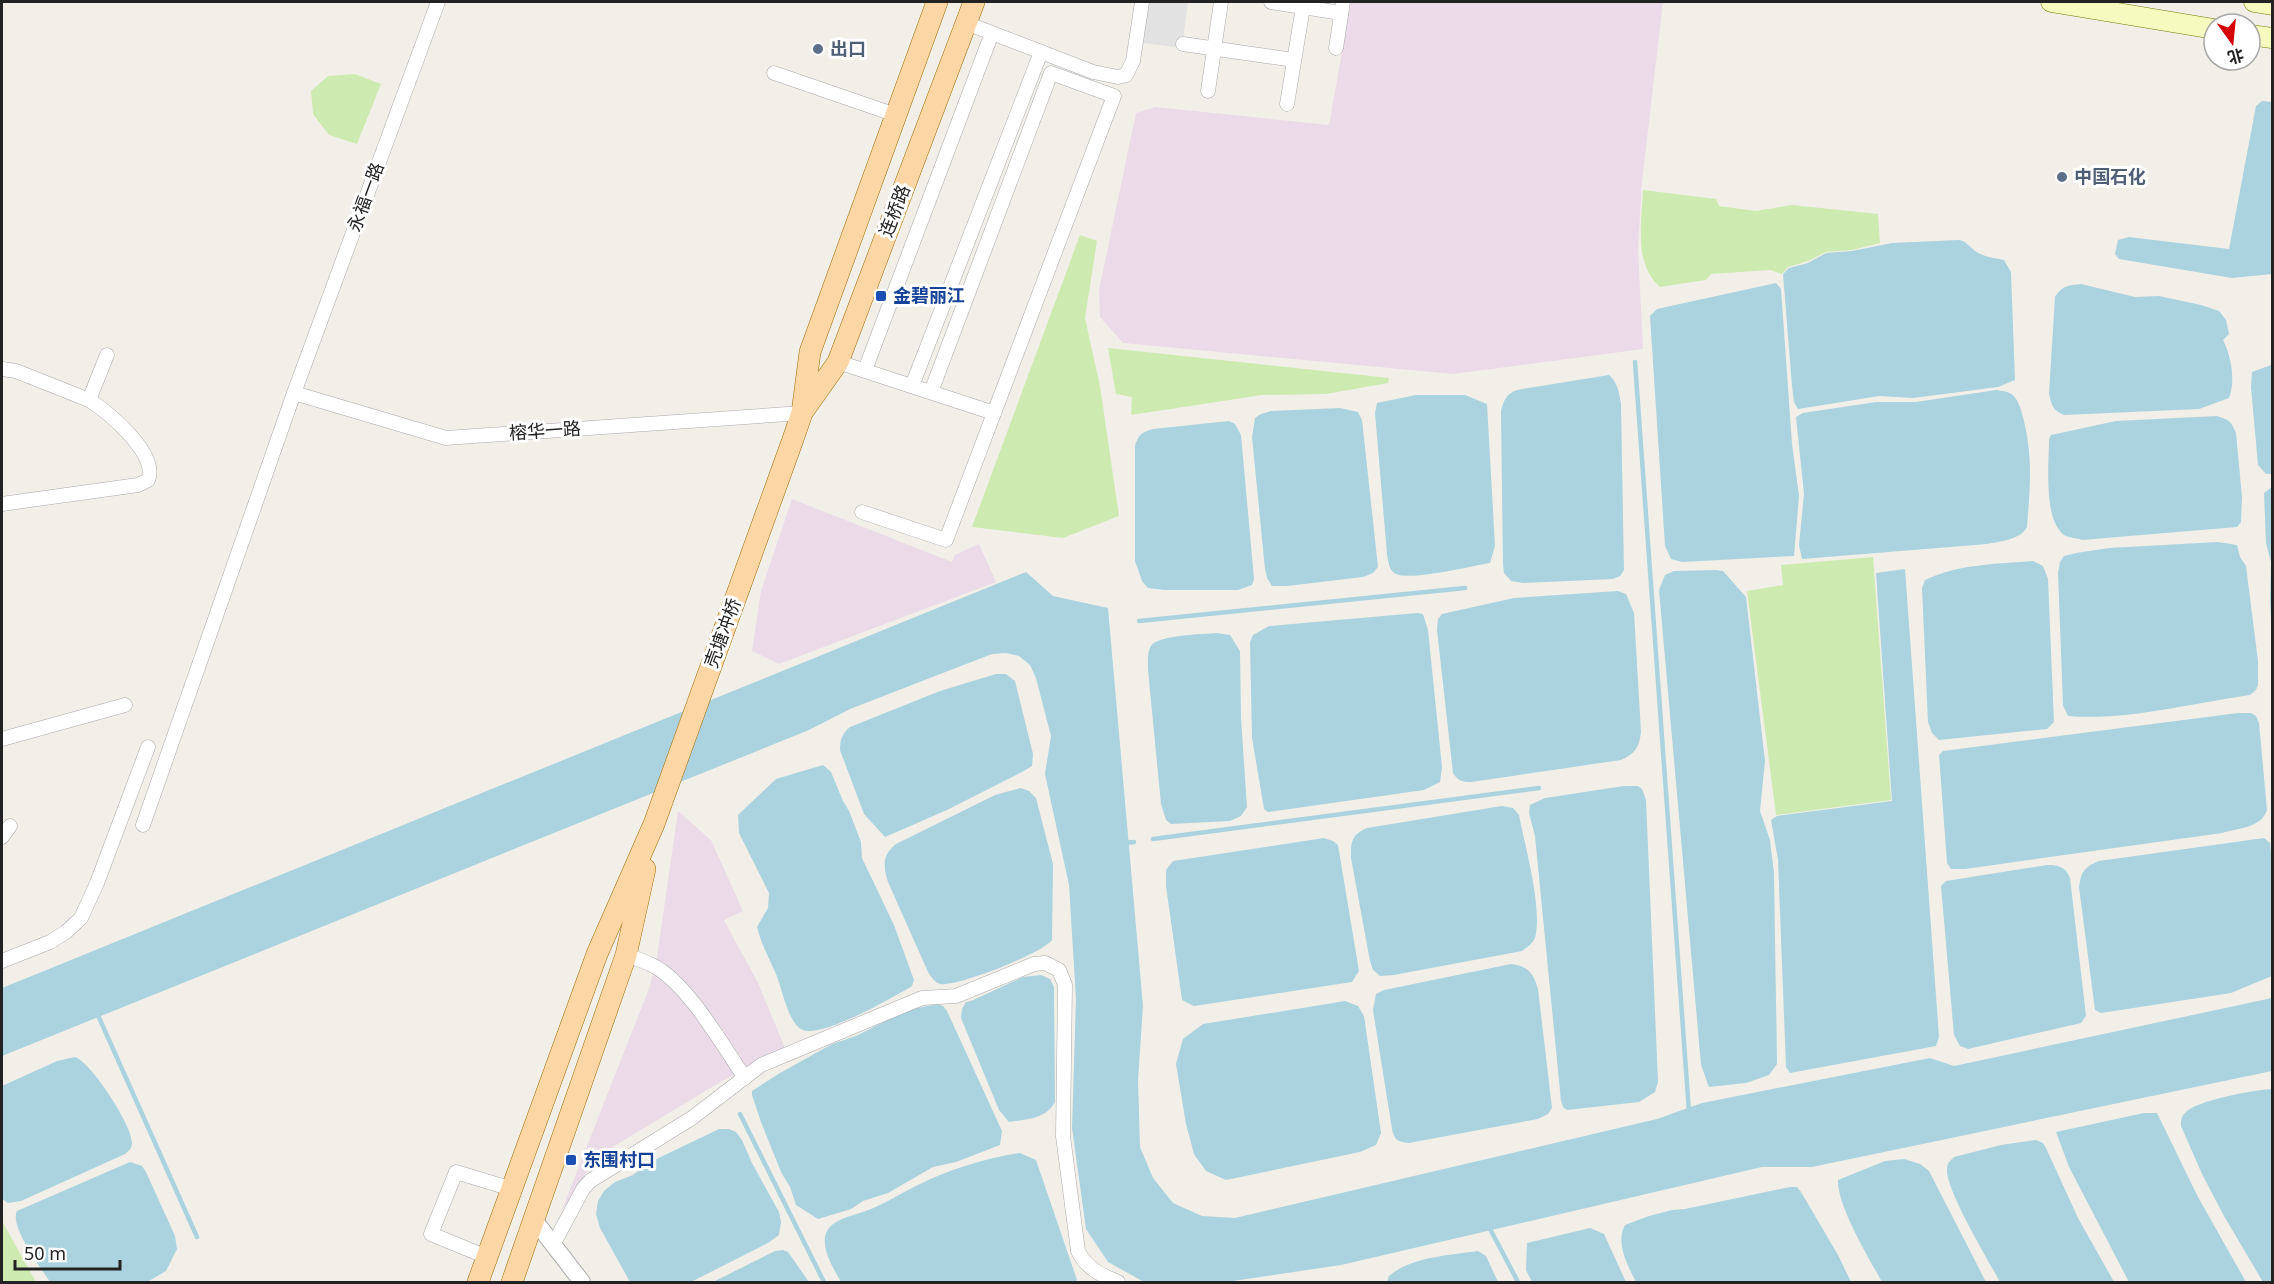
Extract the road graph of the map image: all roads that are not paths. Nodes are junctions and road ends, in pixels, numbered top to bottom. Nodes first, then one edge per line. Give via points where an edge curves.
1 (438, 2) edge
2 (937, 2) edge
3 (974, 2) edge
4 (1142, 2) edge
5 (1221, 2) edge
6 (1271, 2) edge
7 (2051, 2) edge
8 (2254, 2) edge
9 (2272, 5) edge
10 (1304, 7) junction
11 (1342, 7) edge
12 (966, 23) junction
13 (2202, 27) edge
14 (992, 33) junction
15 (1183, 44) dead end
16 (1336, 48) dead end
17 (1214, 49) junction
18 (1041, 52) junction
19 (1294, 60) junction
20 (774, 74) dead end
21 (1208, 91) dead end
22 (1287, 104) dead end
23 (896, 115) junction
24 (107, 356) dead end
25 (838, 362) junction
26 (2, 369) edge
27 (865, 370) junction
28 (912, 386) junction
29 (931, 392) junction
30 (294, 393) junction
31 (89, 399) junction
32 (802, 413) junction
33 (994, 413) junction
34 (792, 442) joint
35 (2, 504) edge
36 (862, 512) dead end
37 (125, 705) dead end
38 (2, 739) edge
39 (148, 747) dead end
40 (654, 824) junction
41 (143, 825) dead end
42 (626, 955) junction
43 (2, 961) edge
44 (745, 1078) junction
45 (512, 1189) junction
46 (504, 1210) junction
47 (535, 1221) junction
48 (554, 1245) junction
49 (487, 1257) junction
50 (478, 1282) edge
51 (512, 1282) edge
52 (582, 1282) edge
53 (1118, 1282) edge

1 - 30 street, 永福一路
2 - 23 main road, 连桥路
3 - 12 main road, 连桥路
4 - 18 street via 1133,61 1126,75 1093,72
5 - 17 street
6 - 10 street
7 - 13 main road
8 - 9 main road
10 - 11 street
10 - 19 street
11 - 16 street
12 - 14 street
12 - 25 main road, 连桥路
14 - 18 street
14 - 27 street
15 - 17 street
17 - 19 street
17 - 21 street
18 - 28 street
19 - 22 street
20 - 23 street
23 - 32 main road, 连桥路 via 810,352
24 - 31 street
25 - 27 street
25 - 32 main road, 连桥路
26 - 31 street
27 - 28 street
28 - 29 street
29 - 33 street
29 - 33 street via 1051,73 1114,96
30 - 32 street, 榕华一路 via 446,438
30 - 41 street, 永福一路
31 - 35 street via 126,429 145,458 148,480 138,485
32 - 34 main road, 连桥路
33 - 36 street via 946,540
34 - 40 main road, 壳塘冲桥
37 - 38 street
39 - 43 street via 98,883 81,918 50,942
40 - 42 main road
40 - 45 main road via 597,954
42 - 44 street via 653,965 671,978
42 - 47 main road
44 - 48 street via 692,1118 590,1181
44 - 53 street via 761,1065 922,998 957,996 1034,964 1055,967 1065,986 1063,1136 1078,1251 1094,1271
45 - 46 main road
45 - 49 street via 456,1172 431,1234
46 - 47 main road
46 - 49 main road
47 - 48 street
47 - 51 main road
48 - 52 street
49 - 50 main road

